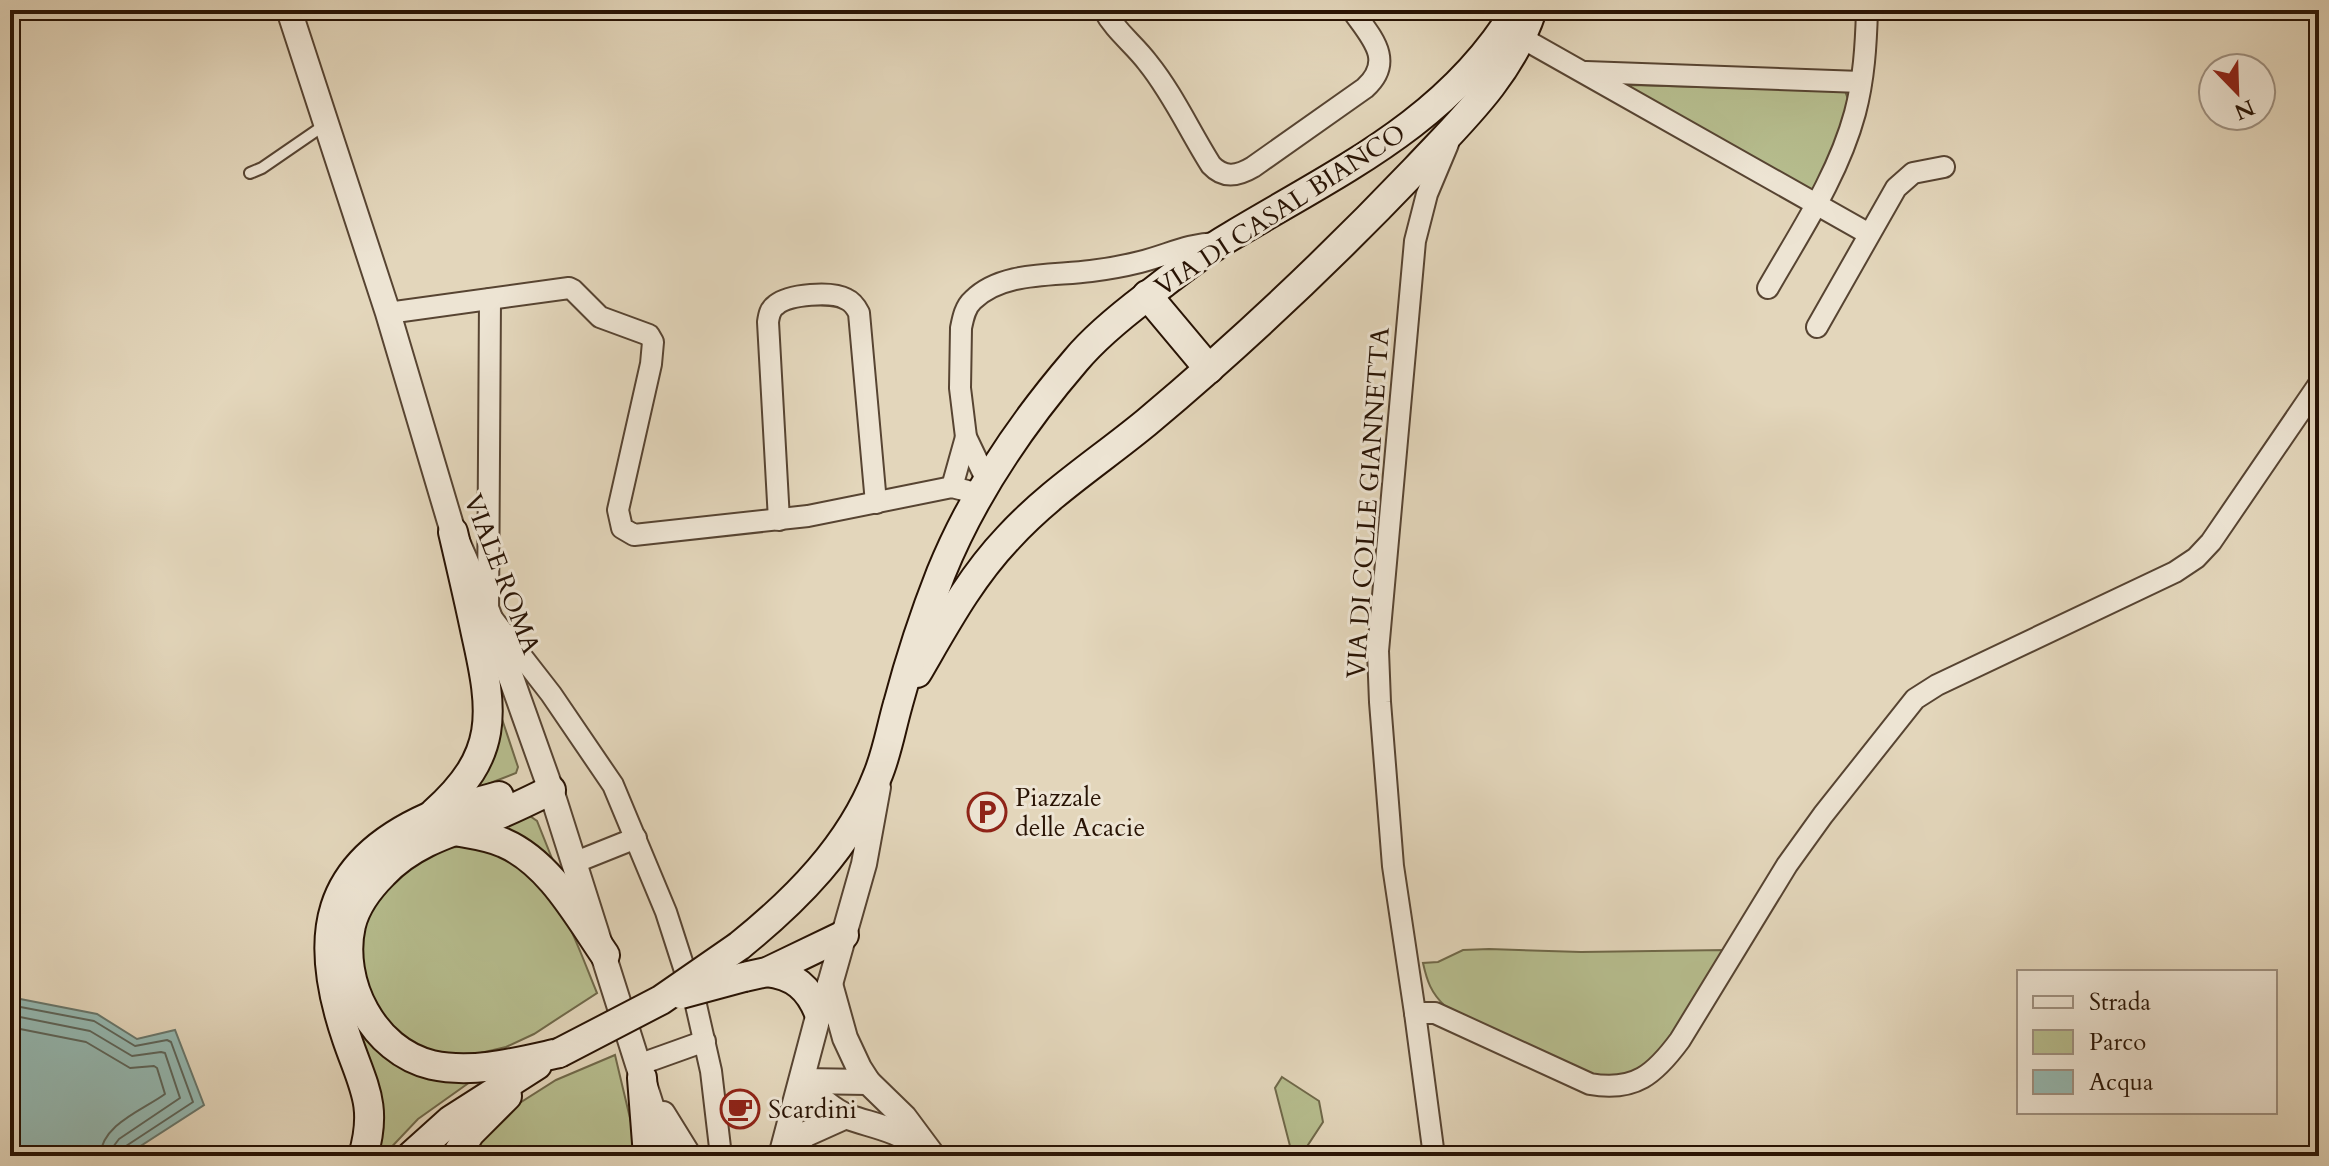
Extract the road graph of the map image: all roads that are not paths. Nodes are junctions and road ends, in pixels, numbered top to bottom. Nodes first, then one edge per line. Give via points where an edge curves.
1 (289, 10) edge
2 (1104, 10) edge
3 (1352, 10) edge
4 (1516, 10) edge
5 (1532, 10) edge
6 (1867, 10) edge
7 (1522, 38) junction
8 (1582, 72) junction
9 (1861, 82) junction
10 (327, 123) junction
11 (1454, 129) junction
12 (1944, 167) dead end
13 (250, 173) dead end
14 (1816, 204) junction
15 (1367, 219) junction
16 (1869, 234) junction
17 (1415, 241) junction
18 (1221, 242) junction
19 (1768, 288) dead end
20 (1147, 295) junction
21 (490, 299) junction
22 (388, 313) junction
23 (1817, 327) dead end
24 (1209, 369) junction
25 (2319, 384) edge
26 (966, 437) junction
27 (973, 487) junction
28 (876, 503) junction
29 (779, 520) junction
30 (453, 532) junction
31 (488, 613) junction
32 (897, 708) junction
33 (881, 767) junction
34 (551, 790) junction
35 (442, 824) junction
36 (636, 838) junction
37 (576, 862) junction
38 (844, 935) junction
39 (605, 955) junction
40 (755, 974) junction
41 (830, 984) junction
42 (661, 1000) junction
43 (819, 1013) junction
44 (1415, 1013) junction
45 (705, 1041) junction
46 (549, 1058) junction
47 (640, 1072) junction
48 (802, 1081) junction
49 (868, 1082) junction
50 (846, 1116) junction
51 (781, 1155) edge
52 (363, 1156) edge
53 (411, 1156) edge
54 (456, 1156) edge
55 (648, 1156) edge
56 (667, 1156) edge
57 (689, 1156) edge
58 (721, 1156) edge
59 (931, 1156) edge
60 (1434, 1156) edge

1 - 10 street, VIALE ROMA
2 - 3 street via 1155,72 1211,165 1230,175 1253,167 1375,78 1379,53
4 - 18 main road, VIA DI CASAL BIANCO via 1460,83 1420,119 1361,161
5 - 7 main road, VIA DI CASAL BIANCO
6 - 9 street
7 - 8 street
7 - 11 main road, VIA DI CASAL BIANCO via 1487,92
8 - 9 street
8 - 14 street
9 - 14 street via 1848,136
10 - 13 lane
10 - 22 street, VIALE ROMA
11 - 15 main road, VIA DI CASAL BIANCO
11 - 17 street, VIA DI COLLE GIANNETTA via 1427,194
12 - 16 street via 1913,173 1901,182
14 - 16 street
14 - 19 street
15 - 17 street, VIA DI COLLE GIANNETTA via 1401,202 1413,214
15 - 24 main road, VIA DI CASAL BIANCO
16 - 23 street
17 - 44 street, VIA DI COLLE GIANNETTA via 1378,664 1393,866
18 - 20 main road, VIA DI CASAL BIANCO
18 - 26 street via 1105,269 1029,276 976,297 963,318 959,358
20 - 24 main road
20 - 27 main road, VIA DI CASAL BIANCO via 1079,356
21 - 22 street
21 - 29 street via 569,288 600,317 652,339 618,510 624,531 641,535
21 - 31 street
22 - 30 street, VIALE ROMA
24 - 32 main road, VIA DI CASAL BIANCO via 1009,536 967,588
25 - 44 street via 2196,558 1915,699 1800,847 1680,1040 1649,1074 1628,1085 1590,1084 1435,1013
26 - 27 street
26 - 27 street
27 - 28 street
27 - 32 main road, VIA DI CASAL BIANCO via 918,632
28 - 29 street
28 - 29 street via 859,313 850,300 839,296 794,297 774,306 768,322
30 - 31 street, VIALE ROMA
30 - 35 main road via 485,671 489,715 483,748
31 - 34 street, VIALE ROMA
31 - 36 street via 613,785
32 - 33 main road, VIA DI CASAL BIANCO
33 - 38 street via 864,864
33 - 42 main road, VIA DI CASAL BIANCO, bridge via 864,806 824,865 783,909
34 - 35 main road via 513,793
34 - 37 street, VIALE ROMA
35 - 39 main road via 503,843 531,860
35 - 46 main road via 378,879 360,904 348,954 360,1004 390,1043 433,1065 476,1067
35 - 52 main road via 392,838 360,864 343,889 331,924 333,989 370,1106
36 - 37 street
36 - 45 street via 680,951
37 - 39 street, VIALE ROMA
38 - 40 main road
38 - 41 street
39 - 47 street, VIALE ROMA
40 - 42 main road, bridge
40 - 43 main road via 790,977 805,987
41 - 43 street
41 - 49 street via 845,1038
42 - 46 main road, bridge
43 - 48 street
44 - 60 street, VIA DI COLLE GIANNETTA
45 - 47 street
45 - 58 street
46 - 53 main road via 461,1112
46 - 54 main road via 477,1126
47 - 55 main road
47 - 56 street, VIALE ROMA
47 - 57 street
48 - 49 street
48 - 50 street
48 - 51 street
49 - 59 street via 894,1105
50 - 51 street via 806,1134
50 - 59 street via 891,1129

